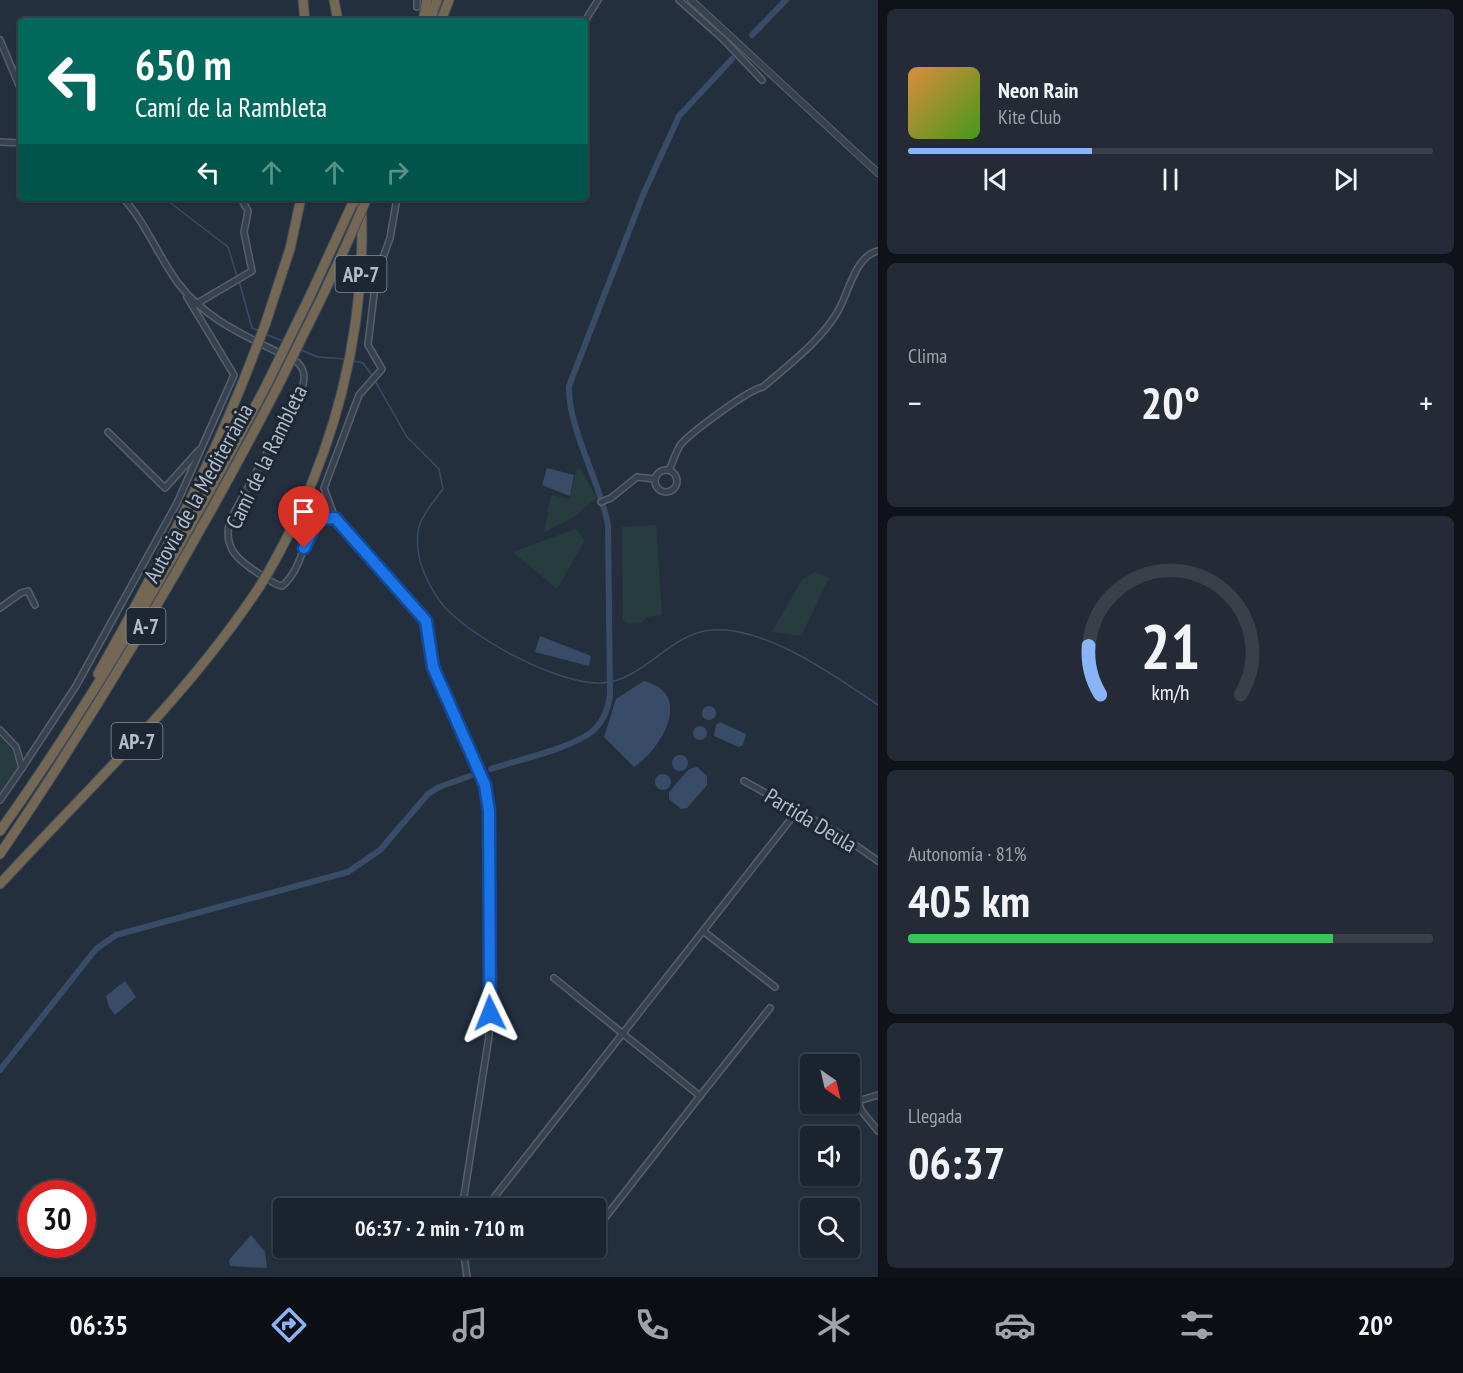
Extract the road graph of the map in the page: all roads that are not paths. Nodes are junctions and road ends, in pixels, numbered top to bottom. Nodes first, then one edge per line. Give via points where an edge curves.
1 (303, 0) edge
2 (334, 0) edge
3 (427, 0) edge
4 (437, 0) edge
5 (449, 0) edge
6 (598, 0) edge
7 (679, 0) edge
8 (691, 0) edge
9 (305, 18) edge
10 (337, 18) edge
11 (424, 18) edge
12 (431, 18) edge
13 (442, 18) edge
14 (587, 18) edge
15 (0, 40) edge
16 (1, 47) edge
17 (762, 80) dead end
18 (18, 84) edge
19 (0, 142) edge
20 (18, 143) edge
21 (878, 173) edge
22 (126, 201) edge
23 (243, 201) edge
24 (300, 201) edge
25 (361, 201) edge
26 (366, 201) edge
27 (396, 201) edge
28 (354, 202) edge
29 (878, 251) edge
30 (178, 284) junction
31 (196, 304) junction
32 (108, 432) dead end
33 (202, 447) junction
34 (669, 470) junction
35 (655, 479) junction
36 (603, 501) dead end
37 (335, 518) junction
38 (35, 605) dead end
39 (0, 608) edge
40 (0, 730) edge
41 (61, 738) junction
42 (22, 768) junction
43 (744, 781) dead end
44 (0, 800) edge
45 (798, 810) junction
46 (0, 831) edge
47 (0, 854) edge
48 (878, 861) edge
49 (0, 884) edge
50 (703, 931) junction
51 (554, 978) dead end
52 (775, 987) dead end
53 (770, 1008) dead end
54 (624, 1033) junction
55 (878, 1095) edge
56 (700, 1096) junction
57 (878, 1131) edge
58 (464, 1198) edge
59 (494, 1198) edge
60 (606, 1216) edge
61 (464, 1258) edge
62 (467, 1277) edge

1 - 9 highway
2 - 10 highway
3 - 11 highway
4 - 12 highway
5 - 13 highway
6 - 14 street
7 - 17 street
8 - 21 street
15 - 16 street
16 - 18 street
19 - 20 street
22 - 30 street, Camí de la Rambleta
23 - 31 street via 248,211 244,232 252,271
24 - 41 highway, bridge via 290,249 265,325 218,442 182,521
25 - 49 highway, AP-7, bridge via 362,269 347,374 321,463 269,571 210,657 168,707
26 - 47 highway, Autovia de la Mediterrània / A-7, bridge via 321,299 225,488 138,640
27 - 37 street via 390,238 376,277 368,345 382,369 359,395 324,488
28 - 41 highway, Autovia de la Mediterrània / A-7, bridge via 267,384 155,592
29 - 34 street via 865,257 838,312 816,338 763,387 754,388 680,445
30 - 31 street, Camí de la Rambleta
30 - 33 street via 234,375
31 - 37 street, Camí de la Rambleta via 215,320 297,362 304,372 300,393 230,520 228,544 233,555 282,586 294,572 318,519
32 - 33 street via 165,488
33 - 42 street via 177,503 76,686
34 - 35 street via 659,472
34 - 35 street via 677,479 672,490 662,491
35 - 36 street via 637,477
37 - 58 street via 426,621 433,667 488,796 489,1036
38 - 39 street via 28,591
40 - 42 street via 16,747
41 - 46 highway, Autovia de la Mediterrània / A-7
42 - 44 street
43 - 45 street, Partida Deula
45 - 48 street, Partida Deula
45 - 50 street
50 - 52 street
50 - 54 street
51 - 54 street
53 - 56 street
54 - 56 street
54 - 59 street
55 - 57 street via 858,1101
56 - 60 street
61 - 62 street

